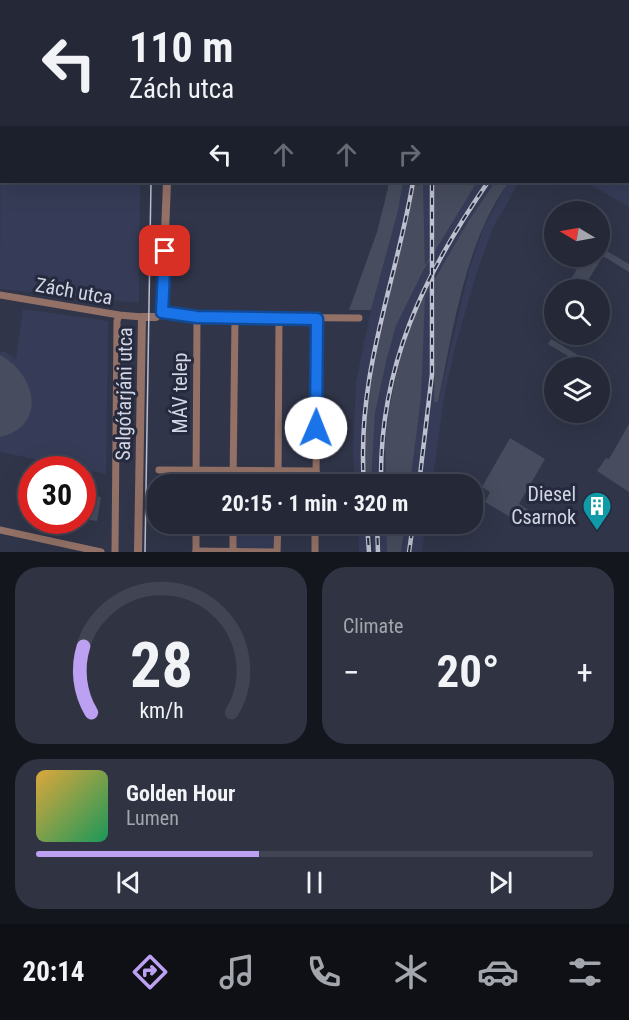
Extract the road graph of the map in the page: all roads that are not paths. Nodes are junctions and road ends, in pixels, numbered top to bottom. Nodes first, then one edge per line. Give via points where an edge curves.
1 (167, 183) edge
2 (0, 295) edge
3 (162, 312) junction
4 (119, 315) junction
5 (142, 317) junction
6 (197, 317) junction
7 (235, 318) junction
8 (279, 318) junction
9 (359, 318) dead end
10 (317, 319) junction
11 (159, 470) dead end
12 (196, 470) junction
13 (234, 470) junction
14 (278, 471) junction
15 (316, 471) joint
16 (196, 474) edge
17 (234, 474) edge
18 (0, 530) edge
19 (196, 534) edge
20 (233, 534) edge
21 (278, 534) edge
22 (315, 534) edge
23 (101, 552) edge
24 (115, 552) edge
25 (138, 552) edge
26 (196, 552) edge
27 (233, 552) edge
28 (315, 552) edge

1 - 3 street, Salgótarjáni utca
2 - 4 street, Zách utca
3 - 5 street, Salgótarjáni utca via 156,317
3 - 6 street
4 - 5 street, Zách utca
4 - 24 street, Salgótarjáni utca
5 - 25 street, Salgótarjáni utca
6 - 7 street
6 - 12 street, MÁV telep
7 - 8 street
7 - 13 street
8 - 10 street
8 - 14 street
9 - 10 street
10 - 15 street
11 - 12 street
12 - 13 street
12 - 16 street, MÁV telep
13 - 14 street
13 - 17 street
14 - 15 street
18 - 23 street
19 - 26 street
20 - 27 street
21 - 27 street via 277,552
22 - 28 street
26 - 27 street

